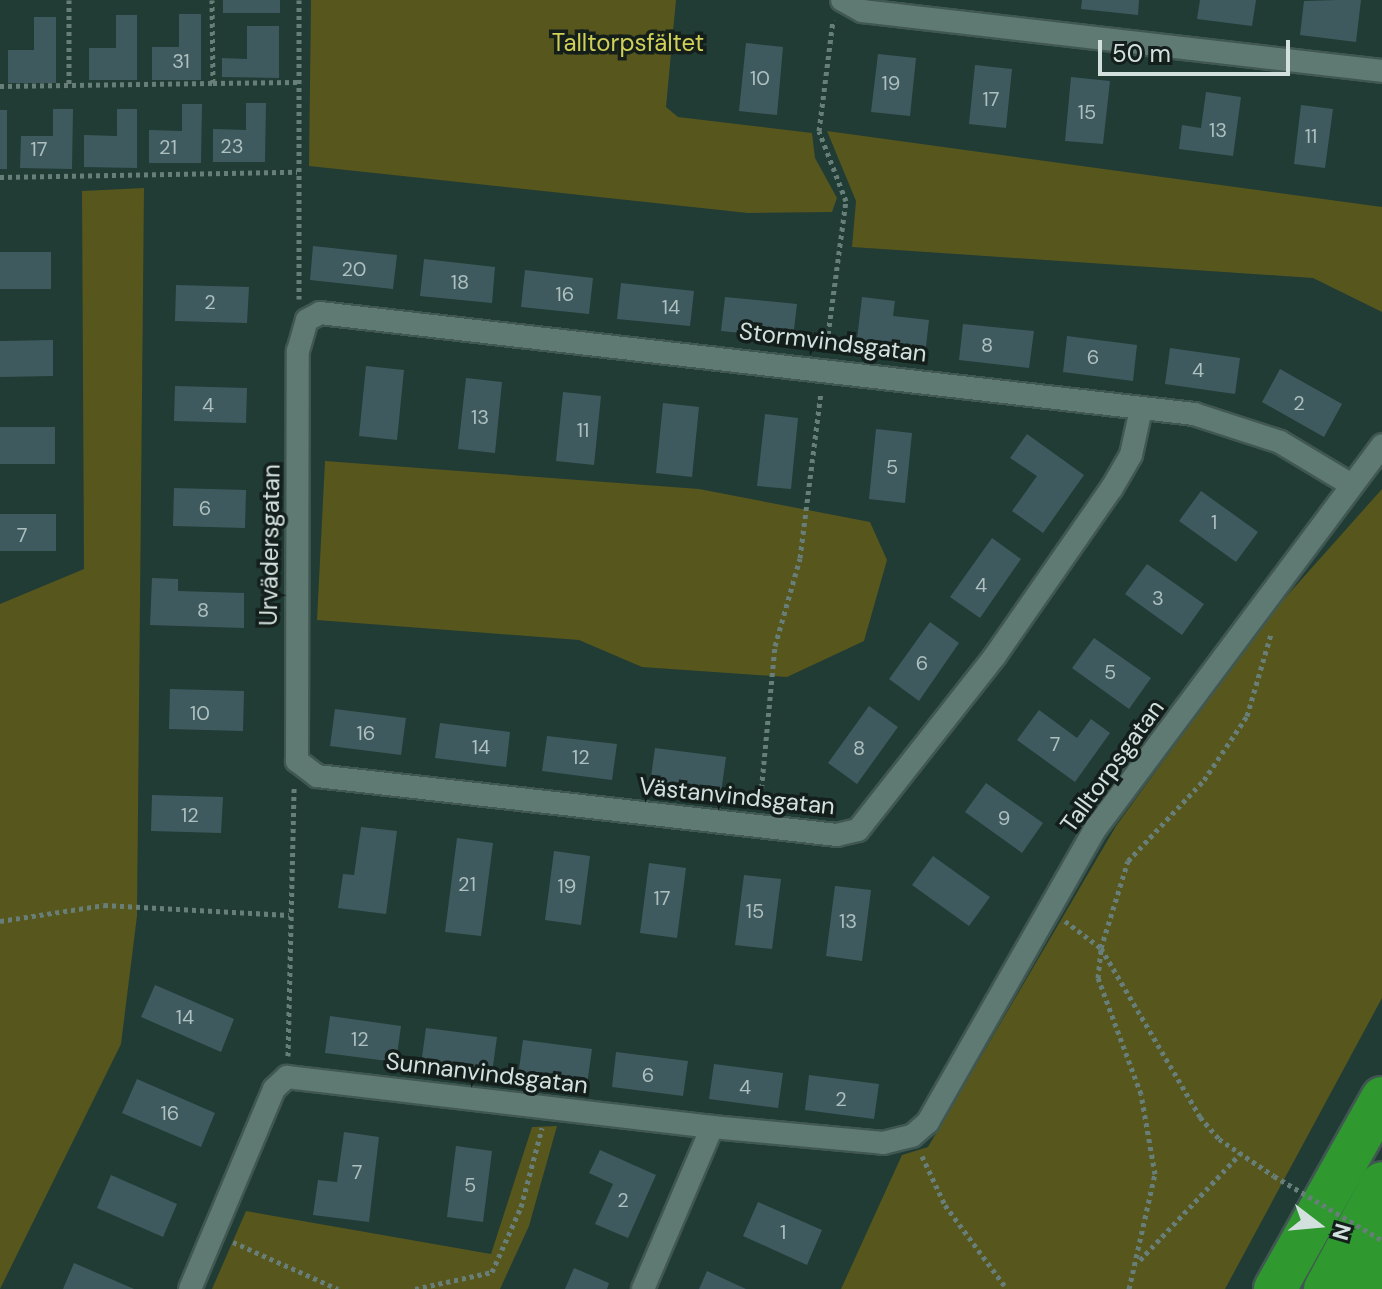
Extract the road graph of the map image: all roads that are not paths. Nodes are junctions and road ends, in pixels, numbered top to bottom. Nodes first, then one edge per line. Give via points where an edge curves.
1 (849, 4) edge
2 (1382, 71) edge
3 (304, 325) joint
4 (1141, 409) junction
5 (1382, 445) edge
6 (1350, 484) junction
7 (301, 765) joint
8 (1382, 1098) edge
9 (712, 1127) junction
10 (912, 1136) joint
11 (1382, 1183) edge
12 (1382, 1229) edge
13 (190, 1289) edge
14 (643, 1289) edge
15 (1275, 1289) edge
16 (1325, 1289) edge
17 (1362, 1289) edge

1 - 2 street
3 - 4 street, Stormvindsgatan via 320,313 824,366
3 - 7 street, Urvädersgatan
4 - 6 street, Stormvindsgatan via 1235,423
4 - 7 street, Västanvindsgatan via 1131,455 1111,489 878,811 858,830 837,835
5 - 6 street, Talltorpsgatan
6 - 10 street, Talltorpsgatan via 1096,828 928,1122
8 - 15 highway
9 - 10 street, Sunnanvindsgatan via 883,1143
9 - 13 street, Sunnanvindsgatan via 287,1077 274,1089
9 - 14 street
11 - 16 highway
12 - 17 highway

